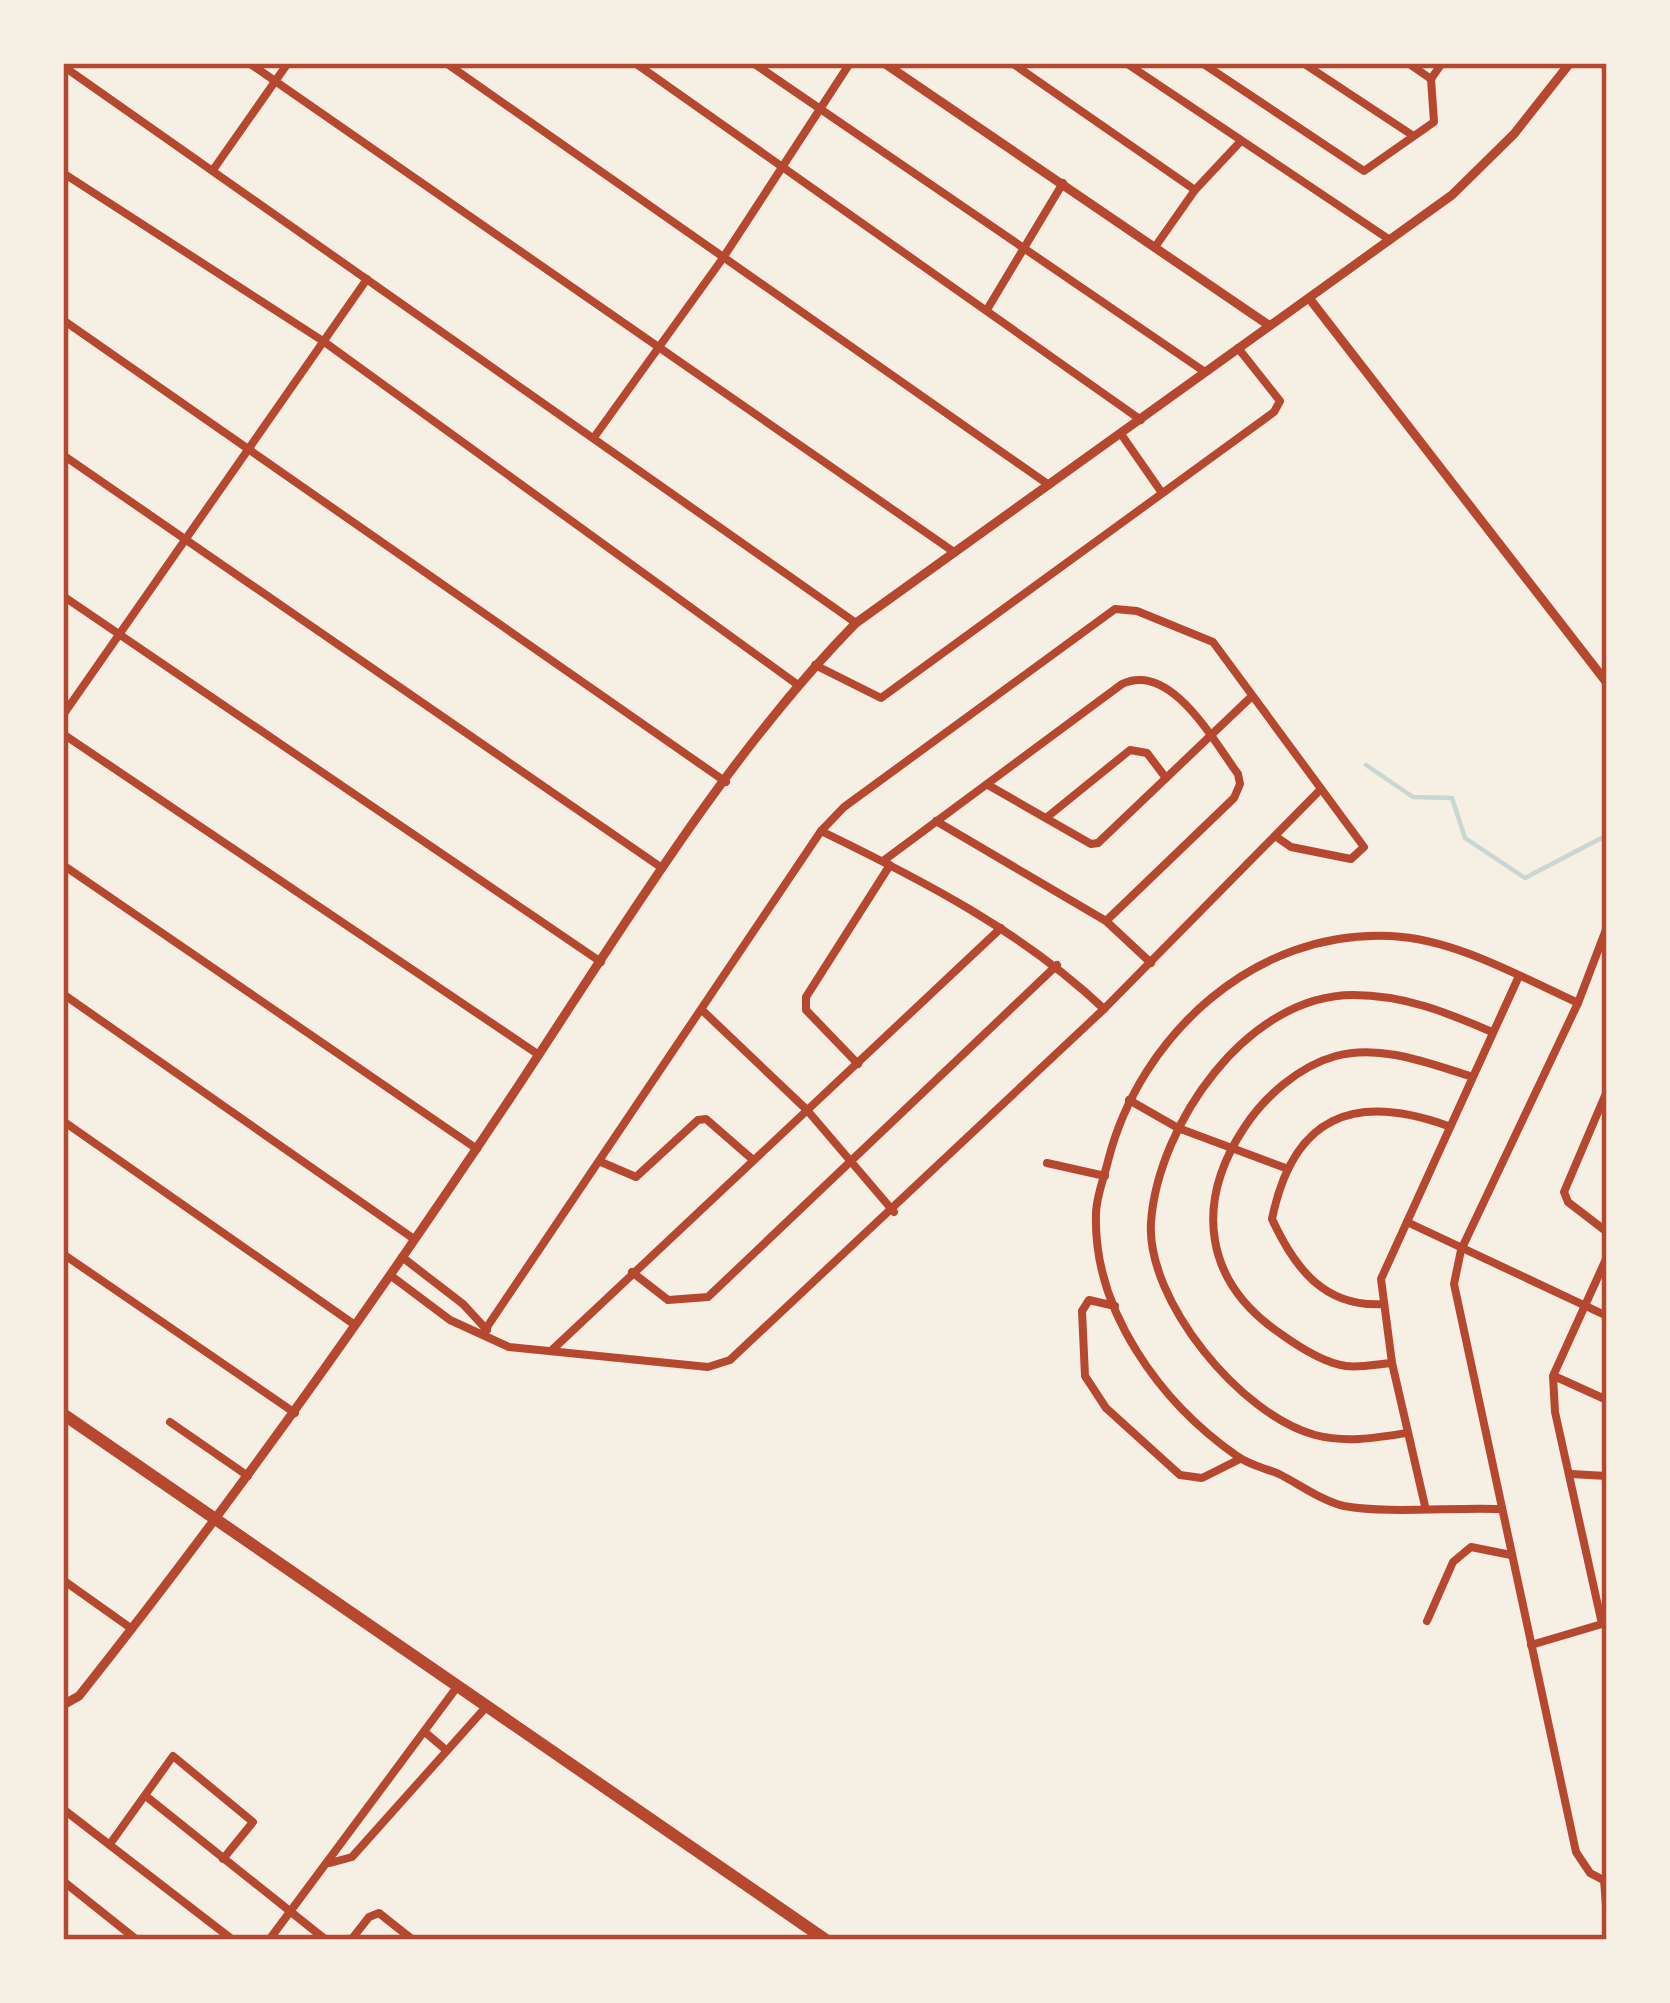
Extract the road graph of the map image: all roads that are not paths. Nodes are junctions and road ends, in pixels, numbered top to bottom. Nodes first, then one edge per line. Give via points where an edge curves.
1 (249, 63) edge
2 (288, 63) edge
3 (446, 63) edge
4 (635, 63) edge
5 (753, 63) edge
6 (850, 63) edge
7 (884, 63) edge
8 (1012, 63) edge
9 (1126, 63) edge
10 (1202, 63) edge
11 (1304, 63) edge
12 (1408, 63) edge
13 (1442, 63) edge
14 (1570, 63) edge
15 (63, 66) edge
16 (1217, 67) edge
17 (1430, 79) junction
18 (276, 81) junction
19 (819, 108) junction
20 (1412, 136) junction
21 (1240, 142) junction
22 (780, 165) junction
23 (213, 170) junction
24 (63, 173) edge
25 (1063, 183) junction
26 (1195, 190) junction
27 (1390, 240) junction
28 (1155, 248) junction
29 (1024, 254) junction
30 (723, 258) junction
31 (367, 279) junction
32 (1309, 298) junction
33 (988, 308) junction
34 (63, 320) edge
35 (1267, 324) junction
36 (323, 341) junction
37 (1237, 346) junction
38 (659, 347) junction
39 (1206, 373) junction
40 (1142, 421) junction
41 (1121, 434) junction
42 (595, 436) junction
43 (248, 454) junction
44 (63, 455) edge
45 (1049, 485) junction
46 (1162, 494) junction
47 (185, 541) junction
48 (956, 553) junction
49 (63, 596) edge
50 (856, 623) junction
51 (118, 636) junction
52 (815, 665) junction
53 (1607, 683) edge
54 (798, 685) junction
55 (1250, 698) junction
56 (63, 715) edge
57 (63, 734) edge
58 (1211, 737) junction
59 (1166, 778) junction
60 (728, 782) junction
61 (988, 785) junction
62 (1321, 788) junction
63 (1046, 818) junction
64 (936, 821) junction
65 (821, 831) junction
66 (1278, 838) junction
67 (886, 863) junction
68 (63, 865) edge
69 (662, 868) junction
70 (1106, 921) junction
71 (1001, 928) junction
72 (1607, 928) edge
73 (601, 962) junction
74 (1151, 963) junction
75 (1057, 965) junction
76 (1519, 976) junction
77 (63, 994) edge
78 (1578, 1004) junction
79 (1104, 1009) junction
80 (703, 1011) junction
81 (1492, 1032) junction
82 (539, 1055) junction
83 (858, 1064) junction
84 (1470, 1076) junction
85 (1607, 1091) edge
86 (1129, 1100) junction
87 (807, 1110) junction
88 (63, 1120) edge
89 (1448, 1126) junction
90 (1178, 1128) junction
91 (1231, 1148) junction
92 (477, 1149) junction
93 (752, 1159) junction
94 (601, 1162) junction
95 (850, 1163) junction
96 (1047, 1163) dead end
97 (1288, 1169) junction
98 (1105, 1176) junction
99 (893, 1212) junction
100 (1407, 1222) junction
101 (1607, 1232) edge
102 (414, 1239) junction
103 (1461, 1250) junction
104 (63, 1254) edge
105 (402, 1257) junction
106 (1607, 1257) edge
107 (632, 1272) junction
108 (390, 1275) junction
109 (1384, 1304) junction
110 (1115, 1306) junction
111 (1587, 1307) junction
112 (1607, 1316) edge
113 (355, 1325) junction
114 (487, 1333) junction
115 (550, 1352) junction
116 (1392, 1363) junction
117 (1553, 1376) junction
118 (1607, 1400) edge
119 (63, 1414) edge
120 (296, 1414) junction
121 (170, 1422) dead end
122 (1406, 1433) junction
123 (1240, 1459) junction
124 (1571, 1474) junction
125 (1607, 1476) edge
126 (250, 1478) junction
127 (1425, 1506) junction
128 (1499, 1509) junction
129 (218, 1522) junction
130 (1511, 1555) junction
131 (63, 1580) edge
132 (1427, 1621) dead end
133 (1604, 1625) edge
134 (132, 1629) junction
135 (1531, 1645) junction
136 (457, 1687) junction
137 (63, 1705) edge
138 (486, 1707) junction
139 (426, 1733) junction
140 (446, 1750) junction
141 (147, 1797) junction
142 (63, 1809) edge
143 (360, 1818) junction
144 (373, 1831) junction
145 (110, 1844) junction
146 (224, 1859) junction
147 (329, 1863) junction
148 (63, 1881) edge
149 (1606, 1881) edge
150 (292, 1913) junction
151 (1607, 1918) edge
152 (137, 1940) edge
153 (233, 1940) edge
154 (269, 1940) edge
155 (326, 1940) edge
156 (351, 1940) edge
157 (413, 1940) edge
158 (826, 1940) edge

1 - 18 street
2 - 18 street
3 - 30 street
4 - 22 street
5 - 19 street
6 - 19 street
7 - 25 street
8 - 26 street
9 - 21 street
10 - 16 street
11 - 20 street
12 - 17 street
13 - 17 street
14 - 27 street via 1452,195
15 - 23 street
16 - 20 street via 1358,170
17 - 20 street via 1436,117
18 - 23 street
18 - 38 street
19 - 22 street
19 - 29 street
21 - 26 street
21 - 27 street
22 - 30 street
22 - 33 street
23 - 31 street
24 - 36 street
25 - 28 street
25 - 29 street
26 - 28 street
27 - 32 street
28 - 35 street
29 - 33 street
29 - 39 street
30 - 38 street
30 - 45 street
31 - 36 street
31 - 42 street
32 - 35 street
32 - 53 street
33 - 40 street
34 - 43 street
35 - 37 street
36 - 43 street
36 - 54 street
37 - 39 street
37 - 46 street via 1280,405
38 - 42 street
38 - 48 street
39 - 40 street
40 - 41 street
41 - 45 street
41 - 46 street
42 - 50 street
43 - 47 street
43 - 60 street
44 - 47 street
45 - 48 street
46 - 52 street via 881,698
47 - 51 street
47 - 69 street
48 - 50 street
49 - 51 street
50 - 52 street
51 - 56 street
51 - 73 street
52 - 54 street
54 - 60 street
55 - 58 street
55 - 62 street
55 - 65 street via 1214,642 1114,609
57 - 82 street
58 - 59 street
58 - 61 street via 1169,688 1129,680
58 - 70 street via 1238,774 1234,798
59 - 63 street via 1099,843
59 - 63 street via 1147,753 1130,750
60 - 69 street
61 - 63 street
61 - 64 street
62 - 66 street
62 - 66 street via 1363,841 1360,853 1318,855
64 - 67 street
64 - 70 street
65 - 67 street
65 - 80 street
66 - 74 street
67 - 71 street
67 - 83 street via 806,997 806,1010
68 - 92 street
69 - 73 street
70 - 74 street
71 - 75 street
71 - 83 street
72 - 78 street
73 - 82 street
74 - 79 street
75 - 79 street
75 - 95 street
76 - 78 street
76 - 81 street
76 - 86 street via 1391,936 1336,939 1274,958 1236,978 1169,1036
77 - 102 street
78 - 103 street
79 - 99 street
80 - 87 street
80 - 94 street
81 - 84 street
81 - 90 street via 1429,1004 1348,995 1312,1002 1271,1018 1199,1092
82 - 92 street
83 - 87 street
84 - 89 street
84 - 91 street via 1402,1057 1336,1056 1283,1085
85 - 101 street via 1564,1192
86 - 90 street
86 - 98 street
87 - 93 street
87 - 95 street
88 - 113 street
89 - 97 street via 1407,1111 1341,1114 1297,1150
89 - 100 street
90 - 91 street
90 - 122 street via 1151,1225 1158,1273 1205,1354 1278,1417 1313,1435 1355,1441
91 - 97 street
91 - 116 street via 1213,1192 1210,1228 1240,1299 1302,1349 1346,1366
92 - 102 street
93 - 94 street via 706,1119 636,1177
93 - 107 street
94 - 114 street
95 - 99 street
95 - 107 street via 708,1297 668,1300
96 - 98 street
97 - 109 street via 1272,1219 1286,1249 1330,1296
98 - 110 street via 1096,1212
99 - 115 street via 719,1366
100 - 103 street
100 - 109 street via 1381,1279
102 - 105 street
103 - 111 street
103 - 128 street via 1454,1284
104 - 120 street
105 - 108 street
105 - 114 street via 464,1304
106 - 111 street
107 - 115 street
108 - 113 street
108 - 114 street via 450,1320
109 - 116 street
110 - 123 street via 1156,1381
110 - 123 street via 1089,1300 1082,1311 1084,1376 1106,1408 1180,1475 1202,1478
111 - 112 street
111 - 117 street
113 - 120 street
114 - 115 street via 509,1347
116 - 122 street
117 - 118 street
117 - 124 street
119 - 129 main road
120 - 126 street
121 - 126 street
122 - 127 street
123 - 127 street via 1343,1505
124 - 125 street
124 - 133 street
126 - 129 street
127 - 128 street
128 - 130 street
129 - 134 street
129 - 136 main road
130 - 132 street via 1471,1547 1459,1555
130 - 135 street
131 - 134 street
133 - 135 street
134 - 137 street
135 - 149 street via 1576,1852 1589,1873
136 - 138 main road
136 - 139 street
138 - 140 street
138 - 158 main road
139 - 140 street
139 - 143 street
140 - 144 street
141 - 145 street
141 - 146 street
141 - 146 street via 173,1756 234,1802 253,1822
142 - 145 street
143 - 144 street
143 - 147 street
144 - 147 street via 348,1861
145 - 153 street
146 - 150 street
147 - 150 street
148 - 152 street
149 - 151 street
150 - 154 street
150 - 155 street
156 - 157 street via 379,1913

